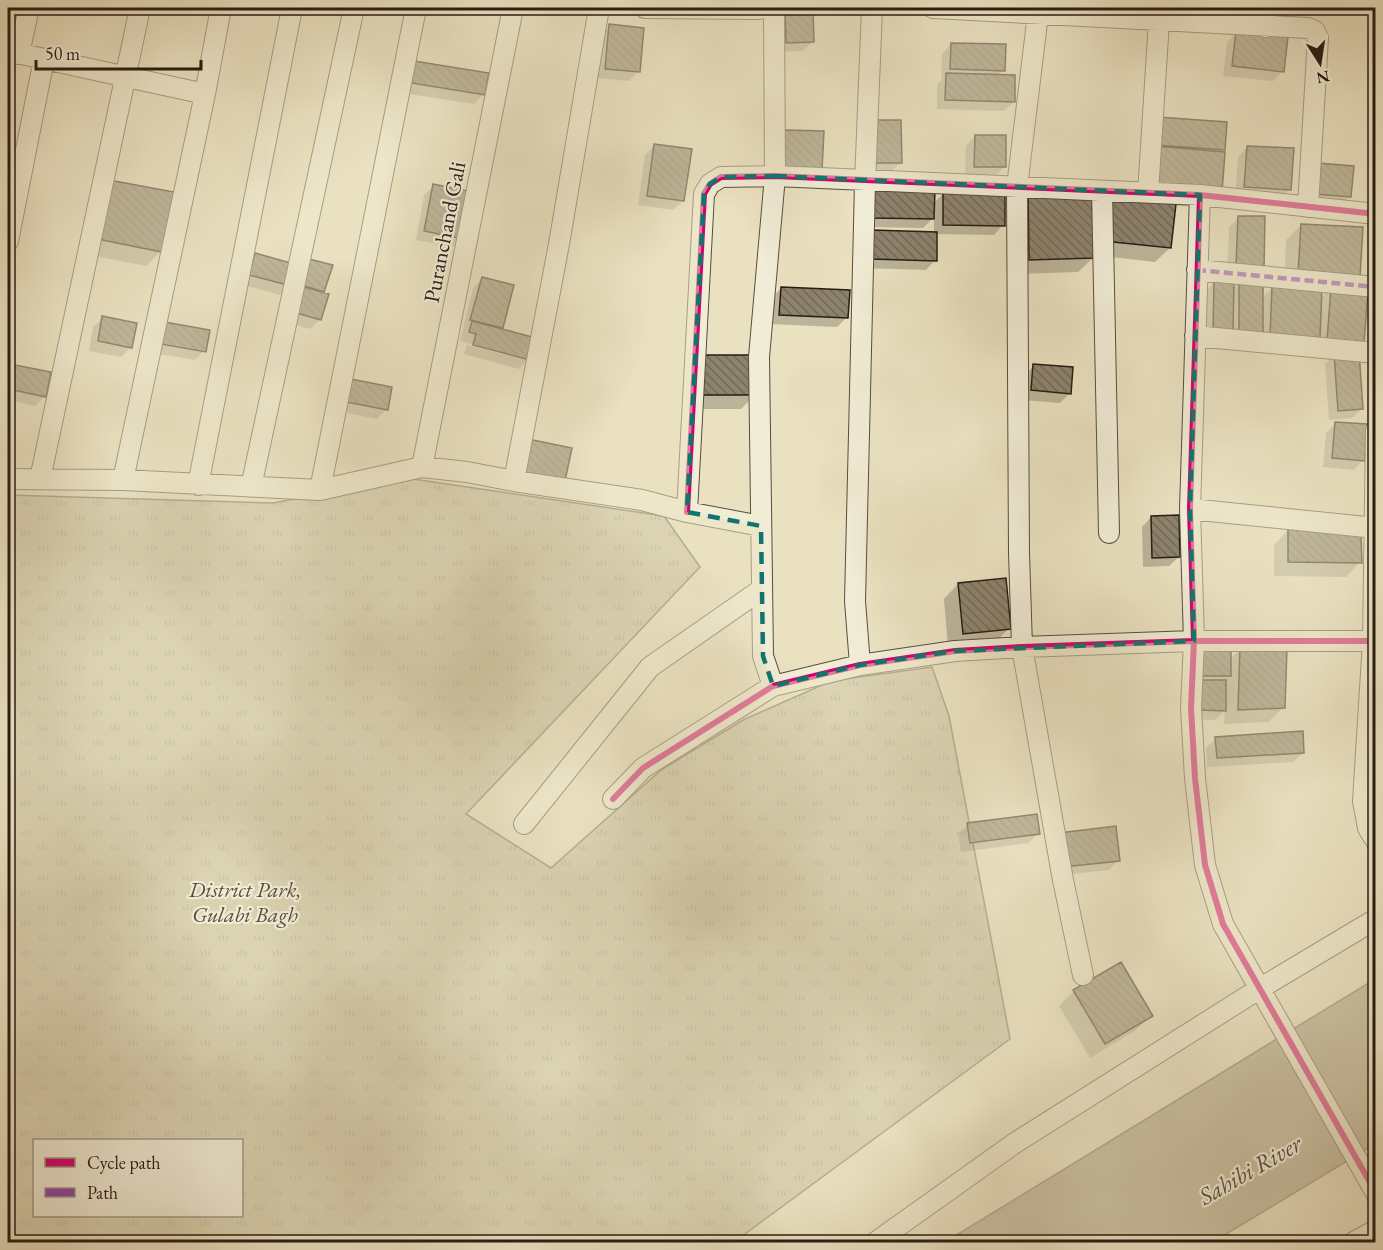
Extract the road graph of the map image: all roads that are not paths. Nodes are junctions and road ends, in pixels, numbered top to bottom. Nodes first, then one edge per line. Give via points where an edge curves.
1 (29, 8) edge
2 (140, 8) edge
3 (221, 8) edge
4 (292, 8) edge
5 (354, 8) edge
6 (416, 8) edge
7 (513, 8) edge
8 (599, 8) edge
9 (645, 8) edge
10 (765, 8) edge
11 (774, 8) edge
12 (872, 8) edge
13 (933, 8) edge
14 (1098, 12) edge
15 (1038, 14) junction
16 (1265, 17) edge
17 (1159, 21) junction
18 (13, 53) edge
19 (44, 59) junction
20 (126, 76) junction
21 (205, 94) junction
22 (775, 176) junction
23 (866, 181) junction
24 (1017, 187) junction
25 (1102, 191) junction
26 (1148, 193) junction
27 (1200, 195) junction
28 (1308, 207) junction
29 (1376, 214) edge
30 (8, 241) edge
31 (1197, 270) junction
32 (1376, 287) edge
33 (1195, 336) junction
34 (1376, 353) edge
35 (1376, 430) edge
36 (422, 467) junction
37 (8, 479) edge
38 (40, 479) junction
39 (123, 480) junction
40 (514, 481) junction
41 (198, 485) junction
42 (252, 487) junction
43 (320, 490) junction
44 (1190, 509) junction
45 (687, 512) junction
46 (761, 526) junction
47 (1375, 528) edge
48 (1109, 533) dead end
49 (762, 589) junction
50 (1194, 640) junction
51 (1374, 641) edge
52 (1022, 647) junction
53 (860, 666) junction
54 (773, 686) junction
55 (613, 799) dead end
56 (524, 824) dead end
57 (1376, 841) edge
58 (1376, 920) edge
59 (1083, 975) dead end
60 (1259, 989) junction
61 (1376, 1193) edge
62 (1376, 1230) edge
63 (876, 1242) edge
64 (1354, 1242) edge

1 - 18 street
2 - 20 street
3 - 21 street
4 - 41 street
5 - 42 street
6 - 43 street
7 - 36 street, Puranchand Gali
8 - 40 street
9 - 10 street
11 - 22 street
12 - 23 street
13 - 15 street
14 - 15 street
14 - 17 street
15 - 24 street
16 - 17 street
16 - 28 street via 1308,28 1318,38
17 - 26 street
18 - 19 street
19 - 20 street
19 - 30 street
20 - 21 street
20 - 38 street
21 - 39 street
22 - 23 street
22 - 45 street via 721,177 704,194
22 - 46 street via 759,357
23 - 24 street
23 - 53 street via 855,601
24 - 25 street
24 - 52 street
25 - 26 street
25 - 48 street
26 - 27 street
27 - 28 street
27 - 31 street
28 - 29 street
31 - 32 street
31 - 33 street
33 - 34 street
33 - 44 street
35 - 47 street
36 - 40 street
36 - 43 street
37 - 38 street
38 - 39 street
39 - 41 street
40 - 45 street via 642,500
41 - 42 street
42 - 43 street
44 - 47 street
44 - 50 street
45 - 46 street
46 - 49 street
47 - 51 street
49 - 54 street via 763,656
49 - 56 street via 650,667
50 - 51 street
50 - 52 street
50 - 60 street via 1191,708 1205,865 1223,924
51 - 57 street via 1363,801 1368,828
52 - 53 street via 955,651
52 - 59 street
53 - 54 street
54 - 55 street via 643,768
58 - 60 street
60 - 61 street
60 - 63 street via 1015,1143
62 - 64 street

